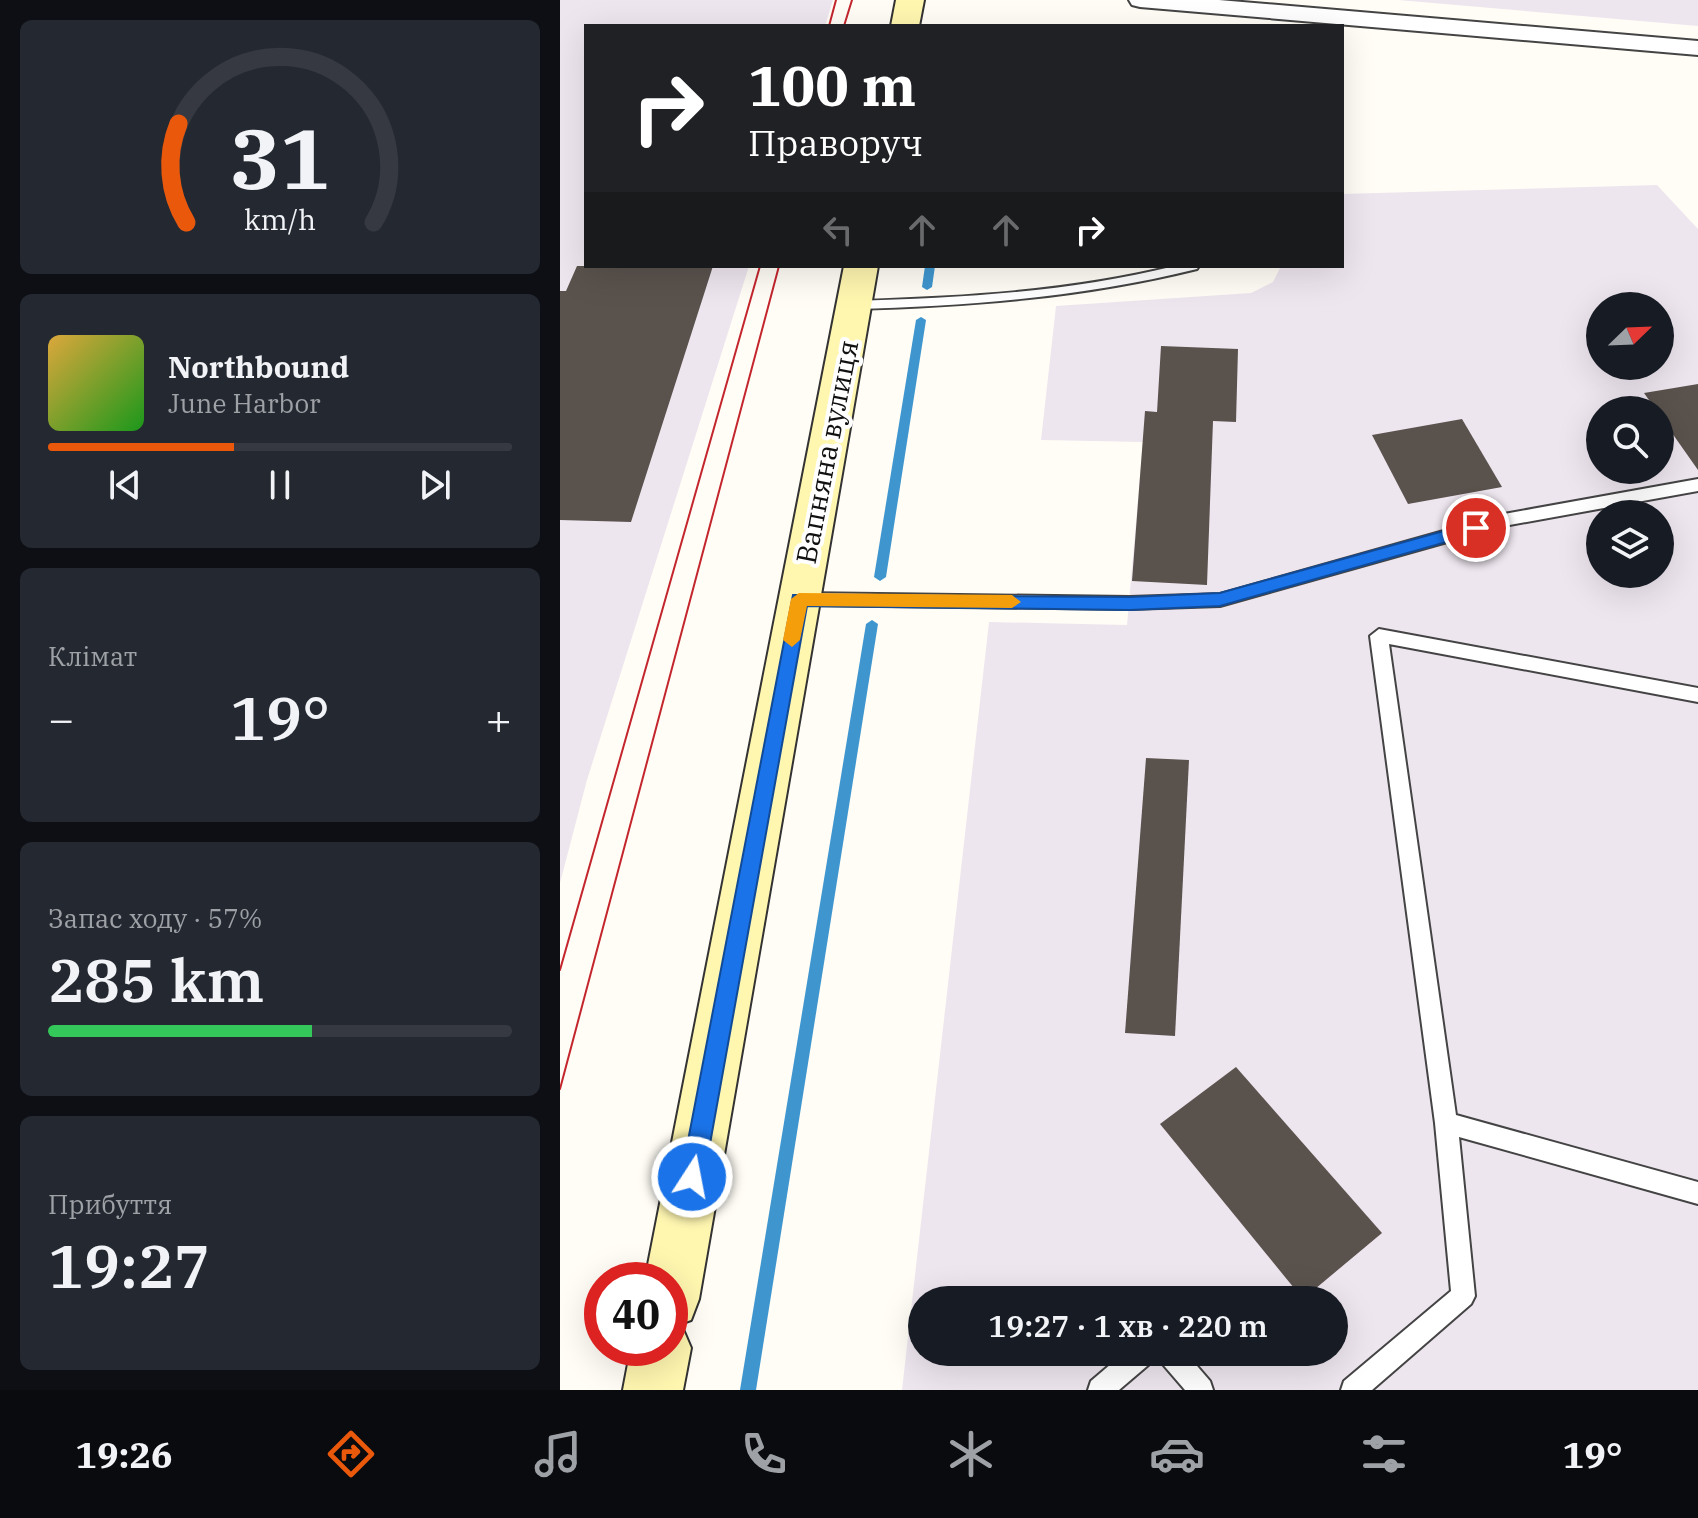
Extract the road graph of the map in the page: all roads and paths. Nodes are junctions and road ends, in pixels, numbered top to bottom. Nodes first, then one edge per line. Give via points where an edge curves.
1 (910, 0) edge
2 (1140, 0) edge
3 (905, 24) edge
4 (1698, 48) edge
5 (1185, 268) edge
6 (858, 286) edge
7 (1698, 485) edge
8 (799, 599) junction
9 (1698, 695) edge
10 (1446, 1123) junction
11 (1698, 1193) edge
12 (677, 1262) edge
13 (658, 1366) edge
14 (1128, 1366) edge
15 (1181, 1366) edge
16 (653, 1390) edge
17 (1100, 1390) edge
18 (1201, 1390) edge
19 (1353, 1390) edge

1 - 3 street
2 - 4 street
5 - 6 lane via 1054,295 992,301
6 - 8 street, Вапняна вулиця
7 - 8 lane via 1504,520 1220,600
8 - 12 street, Вапняна вулиця
9 - 10 lane via 1379,636
10 - 11 lane
10 - 19 lane via 1463,1296
13 - 16 street
14 - 17 lane
15 - 18 lane

